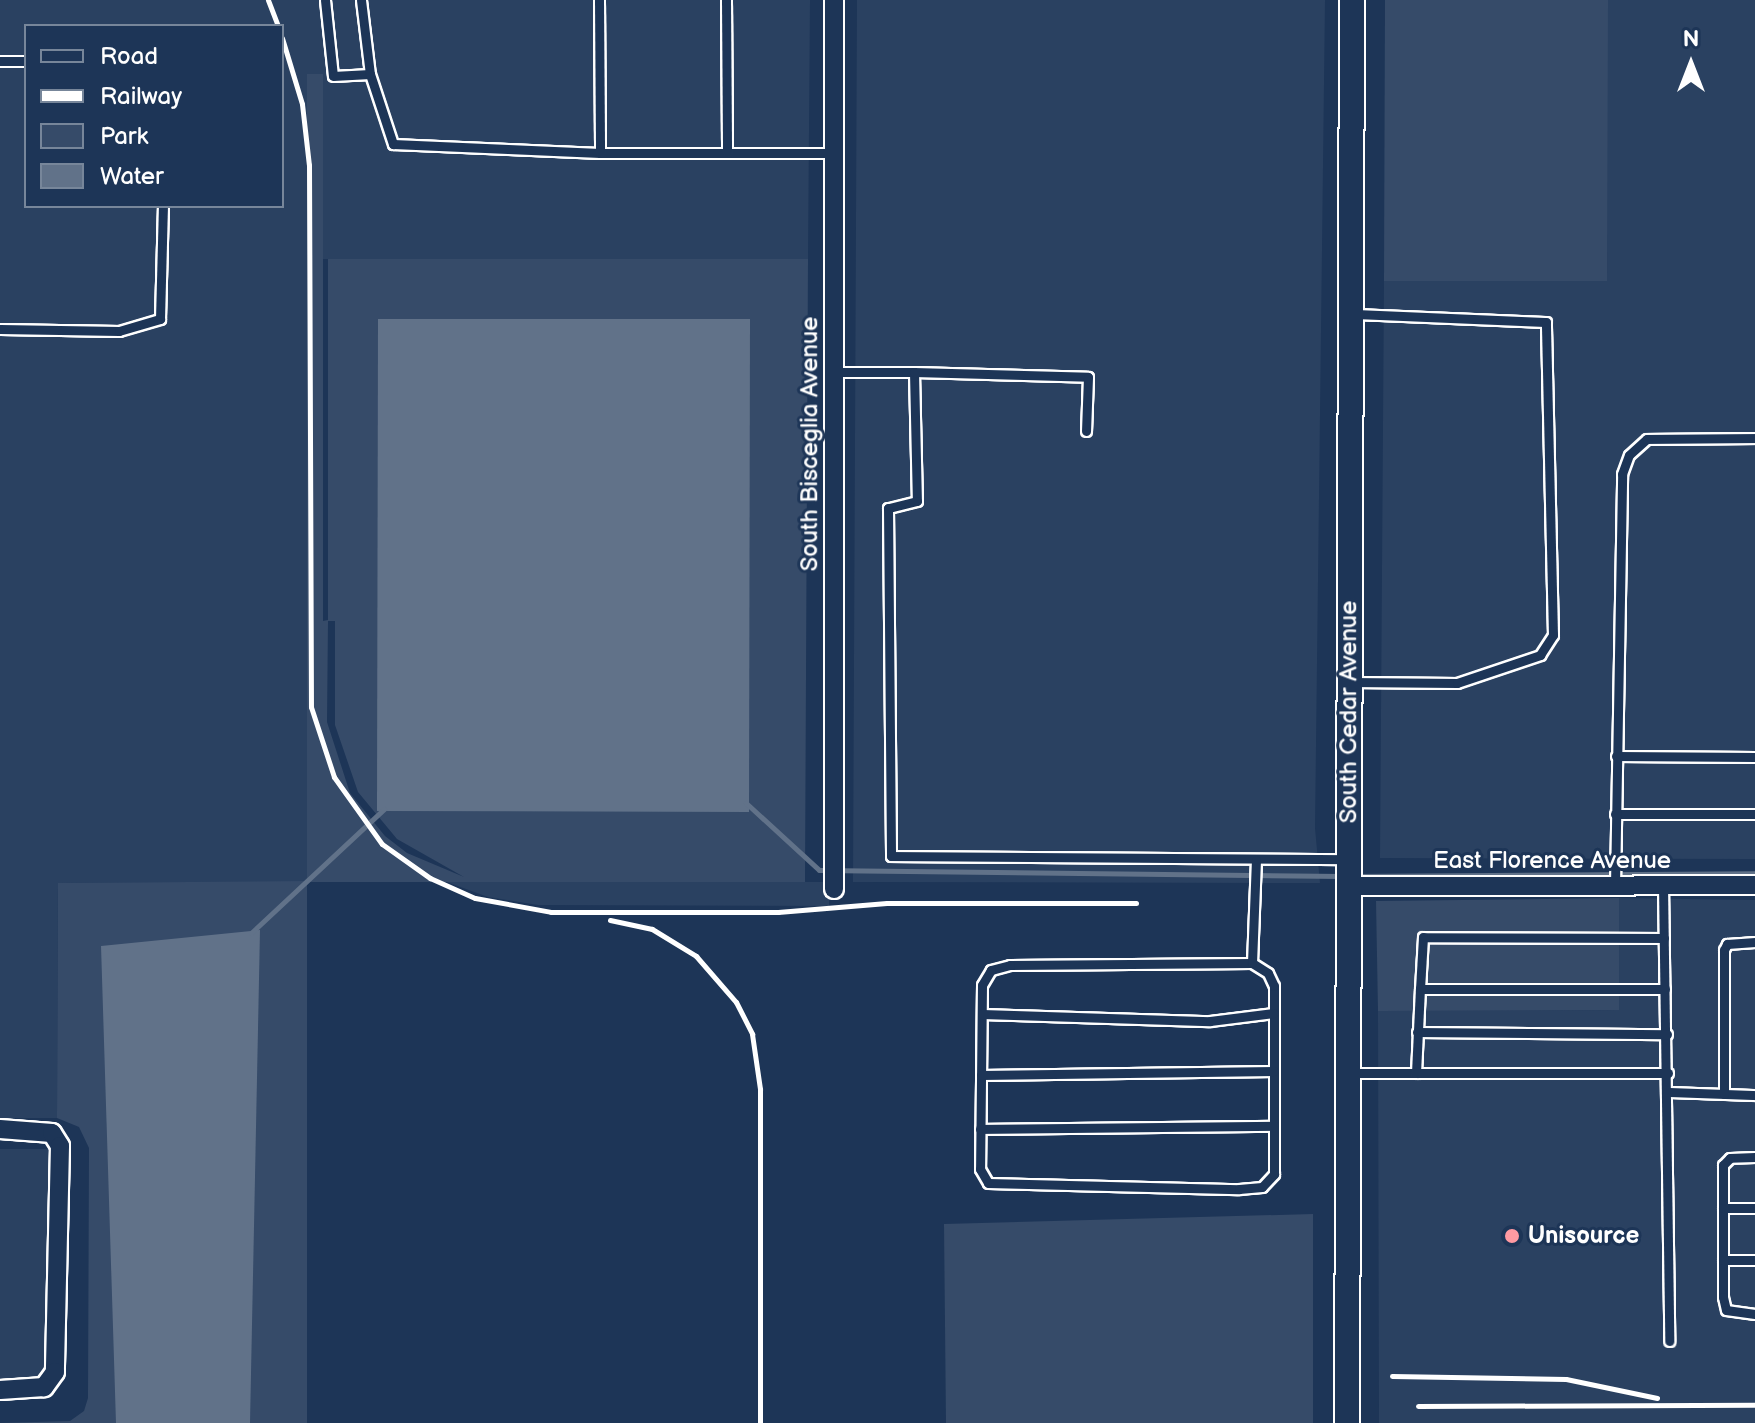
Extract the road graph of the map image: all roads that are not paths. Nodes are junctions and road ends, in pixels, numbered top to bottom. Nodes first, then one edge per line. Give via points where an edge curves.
1 (325, 0) edge
2 (361, 0) edge
3 (599, 0) edge
4 (726, 0) edge
5 (834, 0) edge
6 (1352, 0) edge
7 (0, 61) edge
8 (24, 61) edge
9 (370, 74) junction
10 (600, 153) junction
11 (727, 153) junction
12 (834, 153) junction
13 (163, 208) edge
14 (1351, 314) junction
15 (0, 329) edge
16 (834, 372) junction
17 (914, 372) junction
18 (1086, 431) dead end
19 (1755, 438) edge
20 (1349, 682) junction
21 (1616, 756) junction
22 (1755, 757) edge
23 (1615, 814) junction
24 (1755, 814) edge
25 (1349, 859) junction
26 (1256, 860) junction
27 (1615, 885) junction
28 (1663, 885) junction
29 (1755, 885) edge
30 (1349, 886) junction
31 (834, 889) dead end
32 (1664, 938) junction
33 (1755, 942) edge
34 (1252, 963) junction
35 (1420, 989) junction
36 (1665, 989) junction
37 (1274, 1013) junction
38 (982, 1014) junction
39 (1417, 1032) junction
40 (1667, 1034) junction
41 (1274, 1071) junction
42 (1347, 1073) junction
43 (1416, 1073) junction
44 (1668, 1073) junction
45 (981, 1075) junction
46 (1667, 1092) junction
47 (1724, 1094) junction
48 (1755, 1095) edge
49 (1274, 1126) junction
50 (0, 1129) edge
51 (980, 1129) junction
52 (1755, 1157) edge
53 (1723, 1208) junction
54 (1755, 1208) edge
55 (1723, 1260) junction
56 (1755, 1260) edge
57 (1755, 1314) edge
58 (1669, 1341) dead end
59 (0, 1390) edge
60 (1347, 1423) edge

1 - 9 lane via 333,76
2 - 9 lane
3 - 10 lane
4 - 11 lane
5 - 12 street, South Bisceglia Avenue
6 - 14 main road, South Cedar Avenue
7 - 8 lane
9 - 10 lane via 393,144
10 - 11 lane
11 - 12 lane
12 - 16 street, South Bisceglia Avenue
13 - 15 lane via 160,319 119,331
14 - 20 main road, South Cedar Avenue
14 - 20 lane via 1546,322 1553,635 1540,655 1457,683
16 - 17 lane
16 - 31 street, South Bisceglia Avenue
17 - 18 lane via 1088,377
17 - 26 lane via 917,501 888,508 891,856
19 - 21 lane via 1647,439 1629,455 1622,474
20 - 25 main road, South Cedar Avenue
21 - 22 lane
21 - 23 lane
23 - 24 lane
23 - 27 lane
25 - 26 lane
25 - 30 main road, South Cedar Avenue
26 - 34 lane
27 - 28 street, East Florence Avenue
27 - 30 street, East Florence Avenue
28 - 29 street, East Florence Avenue
28 - 32 lane
30 - 42 main road, South Cedar Avenue
32 - 35 lane via 1423,937
32 - 36 lane
33 - 47 lane via 1727,944 1724,950
34 - 37 lane via 1268,973
34 - 38 lane via 1010,965 991,970 982,985
35 - 36 lane
35 - 39 lane
36 - 40 lane
37 - 38 lane via 1210,1021
37 - 41 lane
38 - 45 lane
39 - 40 lane
39 - 43 lane
40 - 44 lane
41 - 45 lane
41 - 49 lane
42 - 43 lane
42 - 60 main road, South Cedar Avenue
43 - 44 lane
44 - 46 lane
45 - 51 lane
46 - 47 lane
46 - 58 lane
47 - 48 lane
49 - 51 lane
49 - 51 lane via 1274,1174 1262,1187 1239,1189 997,1187 980,1169
50 - 59 street via 52,1133 60,1146 55,1372 44,1387
52 - 53 lane via 1730,1158 1723,1165
53 - 54 lane
53 - 55 lane
55 - 56 lane
55 - 57 lane via 1726,1310

